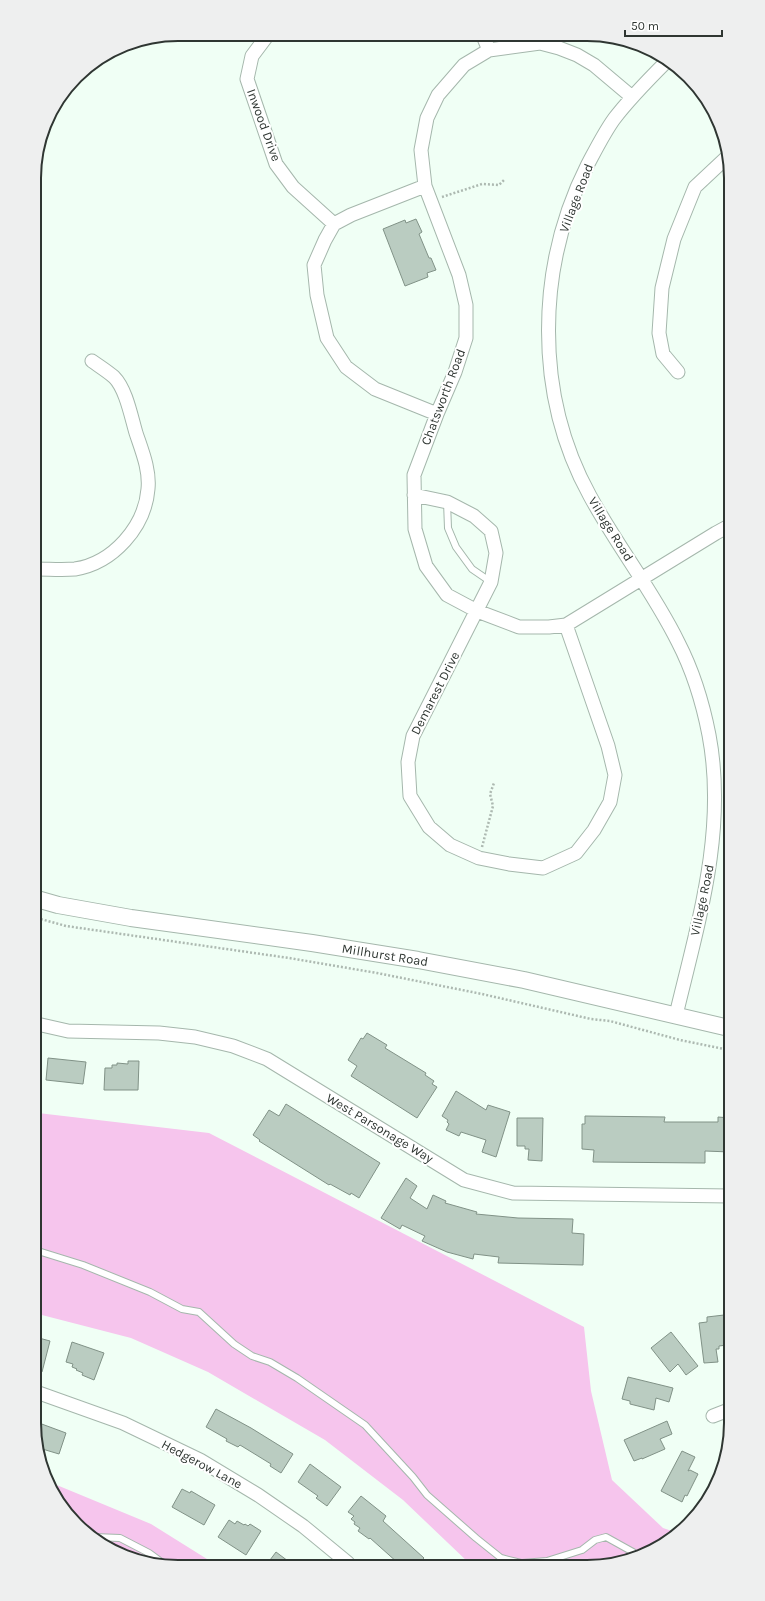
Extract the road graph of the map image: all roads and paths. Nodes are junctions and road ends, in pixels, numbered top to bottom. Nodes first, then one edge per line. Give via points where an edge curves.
1 (263, 41) edge
2 (485, 41) edge
3 (489, 50) junction
4 (664, 64) edge
5 (632, 97) junction
6 (723, 161) edge
7 (505, 179) dead end
8 (425, 186) junction
9 (430, 201) junction
10 (334, 224) junction
11 (92, 360) dead end
12 (678, 372) dead end
13 (437, 414) junction
14 (414, 495) junction
15 (447, 502) junction
16 (724, 529) edge
17 (41, 569) edge
18 (641, 578) junction
19 (491, 582) junction
20 (477, 611) junction
21 (566, 625) junction
22 (494, 783) dead end
23 (479, 858) junction
24 (41, 900) edge
25 (41, 919) edge
26 (676, 1014) junction
27 (41, 1025) edge
28 (724, 1027) edge
29 (724, 1049) edge
30 (724, 1196) edge
31 (41, 1252) edge
32 (41, 1394) edge
33 (724, 1412) edge
34 (712, 1416) dead end
35 (103, 1537) edge
36 (633, 1552) edge
37 (155, 1558) edge
38 (344, 1560) edge
39 (511, 1560) edge
40 (550, 1560) edge

1 - 10 street, Inwood Drive via 252,56 247,80 276,164 293,187
2 - 3 street
3 - 5 street, Chatsworth Road via 540,43 559,48 594,65
3 - 8 street, Chatsworth Road via 464,65 438,95 428,118 421,150
4 - 5 street, Village Road
5 - 18 street, Village Road via 596,149 567,214 552,276 548,345 556,408 576,469 590,497
6 - 12 street via 695,187 674,239 662,288 659,333 663,354
7 - 9 path via 500,185 482,184
8 - 9 street, Chatsworth Road
8 - 10 street
9 - 13 street, Chatsworth Road via 459,275 466,305 466,338
10 - 13 street via 314,265 316,295 327,338 346,367 375,389
11 - 17 street via 114,377 122,390 148,471 148,490 135,528 112,554 93,564 76,568
13 - 14 street, Chatsworth Road via 414,475
14 - 15 street, Demarest Drive
14 - 20 street, Chatsworth Road via 415,529 426,566 447,596
15 - 19 lane via 448,528 456,547 472,570
15 - 19 street, Demarest Drive via 474,516 491,531 496,553
16 - 18 street, Chatsworth Road
18 - 21 street, Chatsworth Road
18 - 26 street, Village Road via 678,642 690,671 709,734 716,795 711,861 705,896
19 - 20 street, Demarest Drive
20 - 21 street, Chatsworth Road via 519,627
20 - 23 street, Demarest Drive via 413,736 408,762 410,796 429,827 450,845
21 - 23 street, Demarest Drive via 608,746 615,775 610,802 594,830 576,852 543,868
22 - 23 path via 490,794 493,806
24 - 26 street, Millhurst Road via 131,918 418,960 524,980
25 - 29 path via 66,926 273,955 377,973 610,1021
26 - 28 street, Millhurst Road
27 - 30 street, West Parsonage Way via 68,1031 159,1033 195,1037 233,1046 267,1059 464,1180 513,1193
31 - 39 lane via 150,1292 182,1309 199,1312 234,1344 252,1356 270,1362 297,1378 365,1425 427,1495 501,1558
32 - 38 street, Hedgerow Lane via 123,1423 200,1460 303,1526
33 - 34 street
35 - 37 lane via 120,1538
36 - 40 lane via 606,1537 595,1540 582,1550

